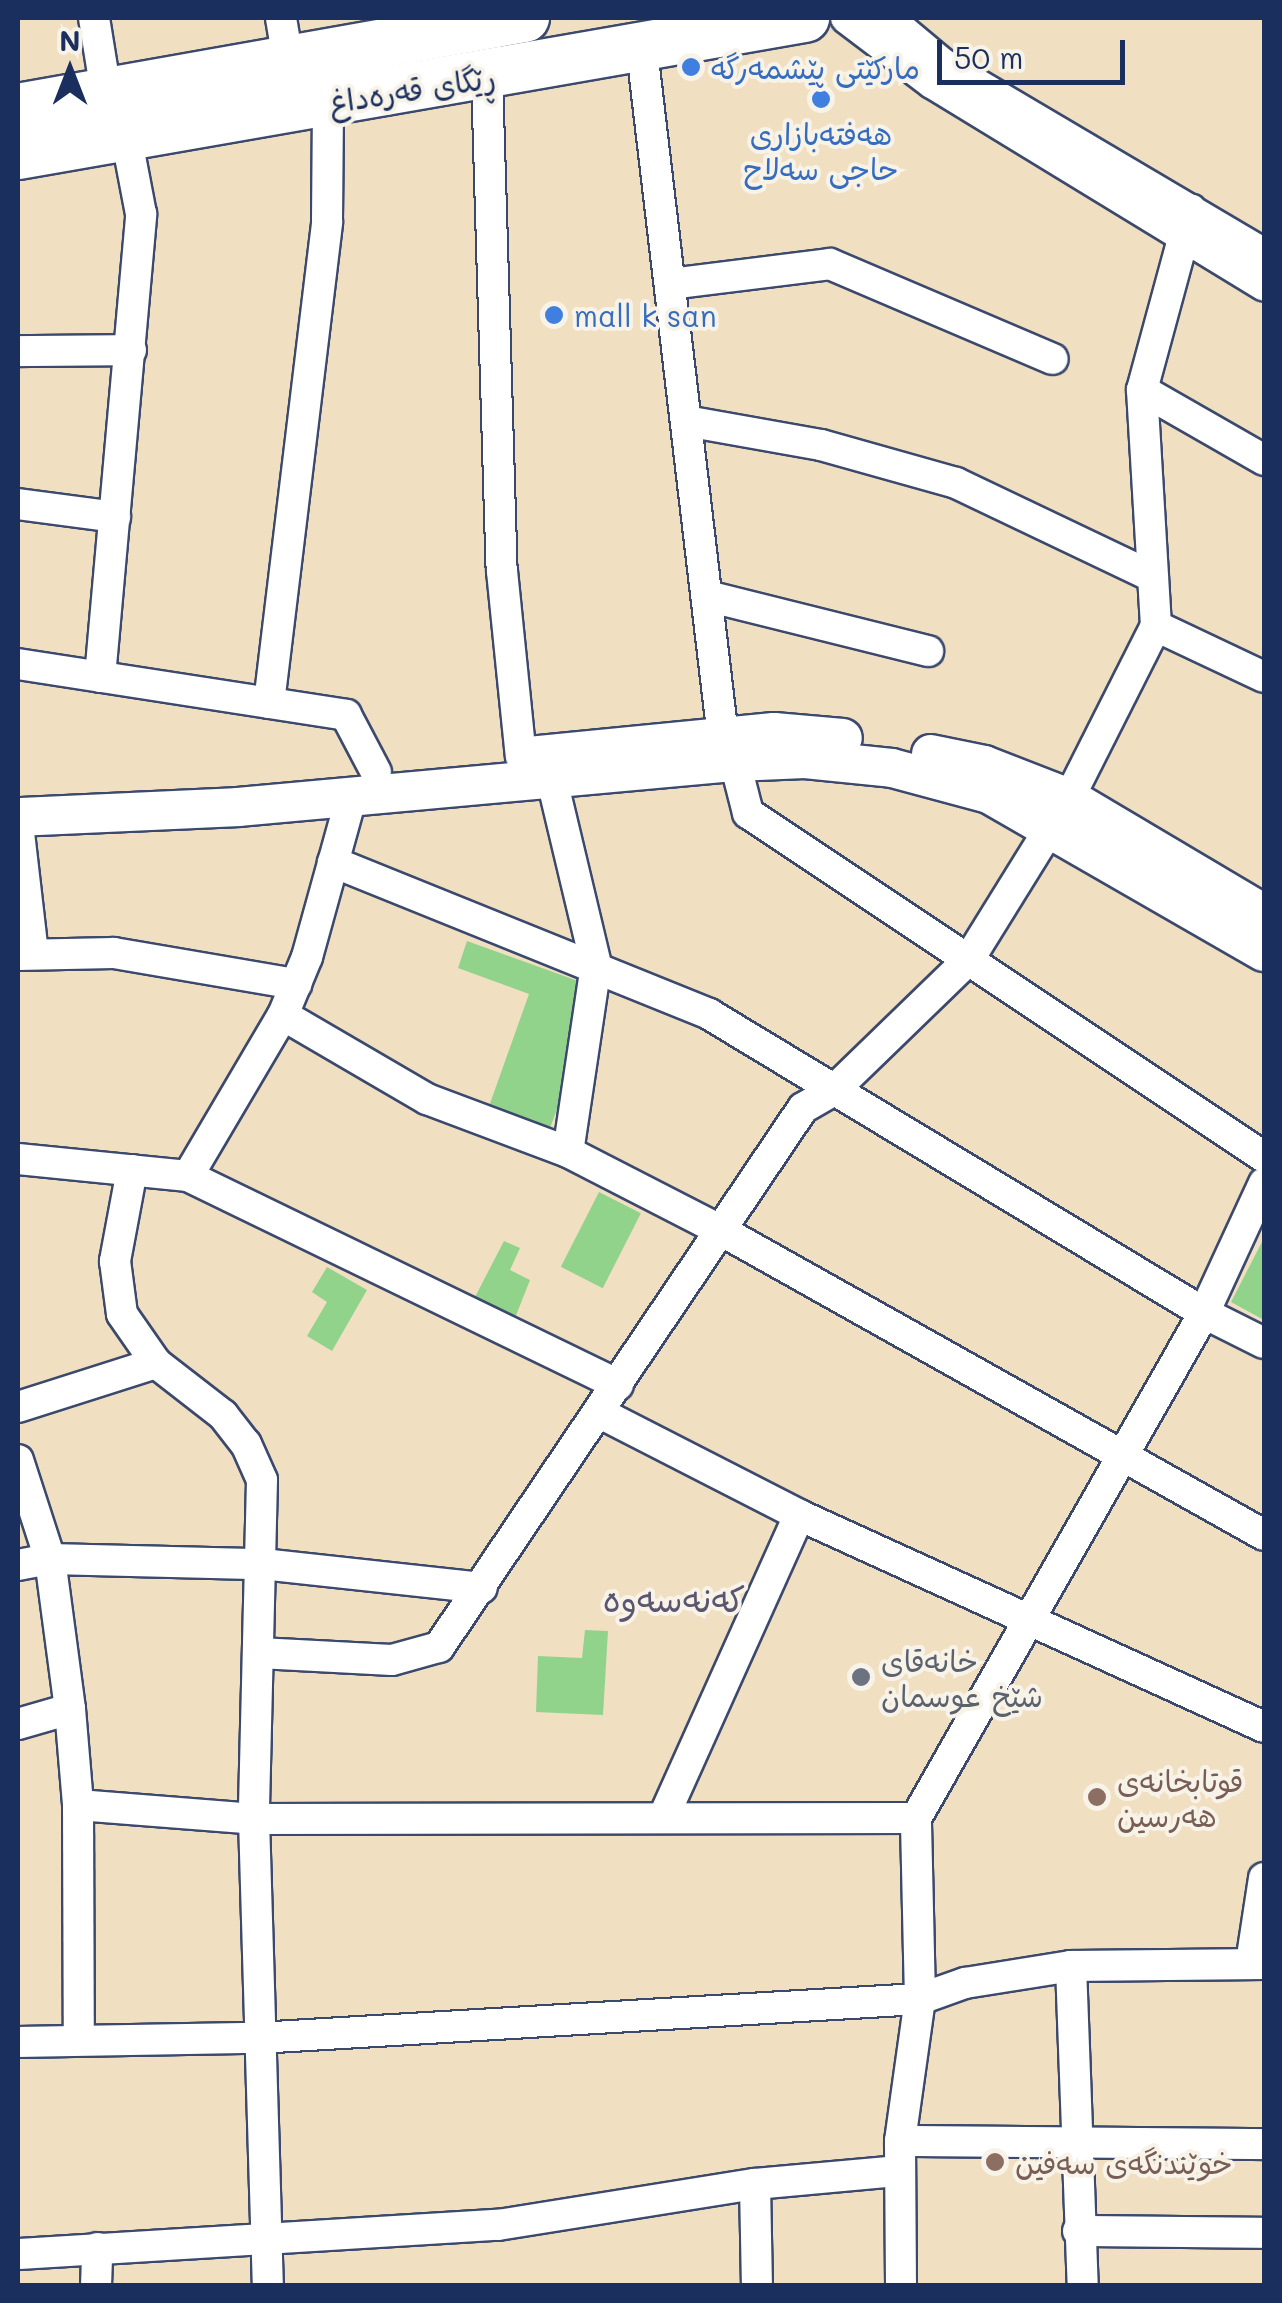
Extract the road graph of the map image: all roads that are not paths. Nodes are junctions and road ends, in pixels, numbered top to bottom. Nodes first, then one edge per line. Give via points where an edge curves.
1 (94, 18) edge
2 (526, 18) edge
3 (805, 18) edge
4 (846, 18) edge
5 (888, 18) edge
6 (285, 39) edge
7 (642, 51) junction
8 (487, 77) junction
9 (106, 92) junction
10 (328, 102) junction
11 (18, 108) edge
12 (126, 136) junction
13 (18, 155) edge
14 (1188, 224) junction
15 (1264, 254) edge
16 (670, 284) junction
17 (1264, 286) edge
18 (131, 350) junction
19 (18, 351) edge
20 (1052, 360) dead end
21 (1142, 390) junction
22 (686, 422) junction
23 (1264, 460) edge
24 (18, 504) edge
25 (115, 517) junction
26 (1154, 577) junction
27 (707, 596) junction
28 (1156, 626) junction
29 (928, 651) dead end
30 (18, 664) edge
31 (100, 677) junction
32 (1264, 677) edge
33 (269, 703) junction
34 (729, 749) junction
35 (521, 757) junction
36 (552, 780) junction
37 (363, 785) junction
38 (18, 794) edge
39 (1060, 812) junction
40 (18, 821) edge
41 (333, 862) junction
42 (1264, 914) edge
43 (1264, 952) edge
44 (25, 954) edge
45 (969, 959) junction
46 (596, 966) junction
47 (296, 984) junction
48 (283, 1016) junction
49 (834, 1091) junction
50 (568, 1152) junction
51 (1264, 1157) edge
52 (18, 1158) edge
53 (132, 1170) junction
54 (188, 1176) junction
55 (1264, 1183) edge
56 (722, 1231) junction
57 (1204, 1314) junction
58 (1264, 1343) edge
59 (156, 1364) junction
60 (618, 1385) junction
61 (18, 1407) edge
62 (600, 1413) junction
63 (1126, 1453) junction
64 (18, 1460) edge
65 (799, 1515) junction
66 (1264, 1535) edge
67 (50, 1558) junction
68 (262, 1564) junction
69 (18, 1565) edge
70 (482, 1588) junction
71 (1025, 1622) junction
72 (260, 1653) junction
73 (70, 1710) junction
74 (18, 1724) edge
75 (1264, 1727) edge
76 (78, 1805) junction
77 (664, 1816) junction
78 (916, 1818) junction
79 (254, 1819) junction
80 (1264, 1878) edge
81 (1258, 1964) edge
82 (1071, 1966) junction
83 (920, 1999) junction
84 (79, 2038) junction
85 (257, 2038) junction
86 (18, 2042) edge
87 (1082, 2142) junction
88 (1264, 2144) edge
89 (900, 2156) junction
90 (755, 2184) junction
91 (1078, 2232) junction
92 (1264, 2233) edge
93 (267, 2236) junction
94 (97, 2248) junction
95 (18, 2254) edge
96 (96, 2286) edge
97 (268, 2286) edge
98 (757, 2286) edge
99 (901, 2286) edge
100 (1082, 2286) edge

1 - 9 street
2 - 6 main road, ڕێگای قەرەداغ
3 - 7 main road, ڕێگای قەرەداغ
4 - 14 street via 932,82
5 - 14 street via 943,64
6 - 9 main road, ڕێگای قەرەداغ
7 - 8 main road, ڕێگای قەرەداغ
7 - 16 street
8 - 10 main road, ڕێگای قەرەداغ
8 - 35 street via 502,571
9 - 11 main road, ڕێگای قەرەداغ
10 - 12 main road, ڕێگای قەرەداغ
10 - 33 street via 328,220
12 - 13 main road, ڕێگای قەرەداغ
12 - 18 street via 141,214
14 - 15 street
14 - 17 street
14 - 21 street
16 - 20 street via 830,264
16 - 22 street
18 - 19 street
18 - 25 street
21 - 23 street
21 - 26 street
22 - 26 street via 821,446 956,483
22 - 27 street
24 - 25 street
25 - 31 street
26 - 28 street
27 - 29 street
27 - 34 street
28 - 32 street
28 - 39 street
30 - 31 street
31 - 33 street
33 - 37 street via 346,715
34 - 35 street
34 - 36 street
34 - 39 street via 892,768
34 - 45 street via 748,813
35 - 37 street
36 - 37 street
36 - 46 street
37 - 38 street
37 - 40 street
37 - 41 street
39 - 42 street
39 - 43 street
39 - 45 street
40 - 44 street
41 - 46 street
41 - 47 street
44 - 47 street via 114,953
45 - 49 street
45 - 51 street
46 - 49 street via 710,1014
46 - 50 street
47 - 48 street
48 - 50 street via 427,1099
48 - 54 street
49 - 56 street via 803,1108
49 - 57 street
50 - 56 street
52 - 53 street
53 - 54 street
53 - 59 street via 116,1279 128,1330
54 - 60 street
55 - 57 street
56 - 60 street
56 - 63 street
57 - 58 street
57 - 63 street
59 - 61 street
59 - 68 street via 224,1415 246,1444 262,1480
60 - 62 street
62 - 65 street
62 - 70 street
63 - 66 street
63 - 71 street
64 - 67 street
65 - 71 street
65 - 77 street
67 - 68 street
67 - 69 street
67 - 73 street
68 - 70 street
68 - 72 street
70 - 72 street via 450,1636 426,1655 392,1660
71 - 75 street
71 - 78 street
72 - 79 street
73 - 74 street
73 - 76 street
76 - 79 street
76 - 84 street
77 - 78 street
77 - 79 street
78 - 83 street
79 - 85 street
80 - 81 street
81 - 82 street
82 - 83 street via 965,1983
82 - 87 street
83 - 85 street
83 - 89 street
84 - 85 street
84 - 86 street
85 - 93 street
87 - 88 street
87 - 89 street
87 - 91 street
89 - 90 street
89 - 99 street
90 - 93 street via 498,2225
90 - 98 street
91 - 92 street
91 - 100 street
93 - 94 street
93 - 97 street
94 - 95 street
94 - 96 street

